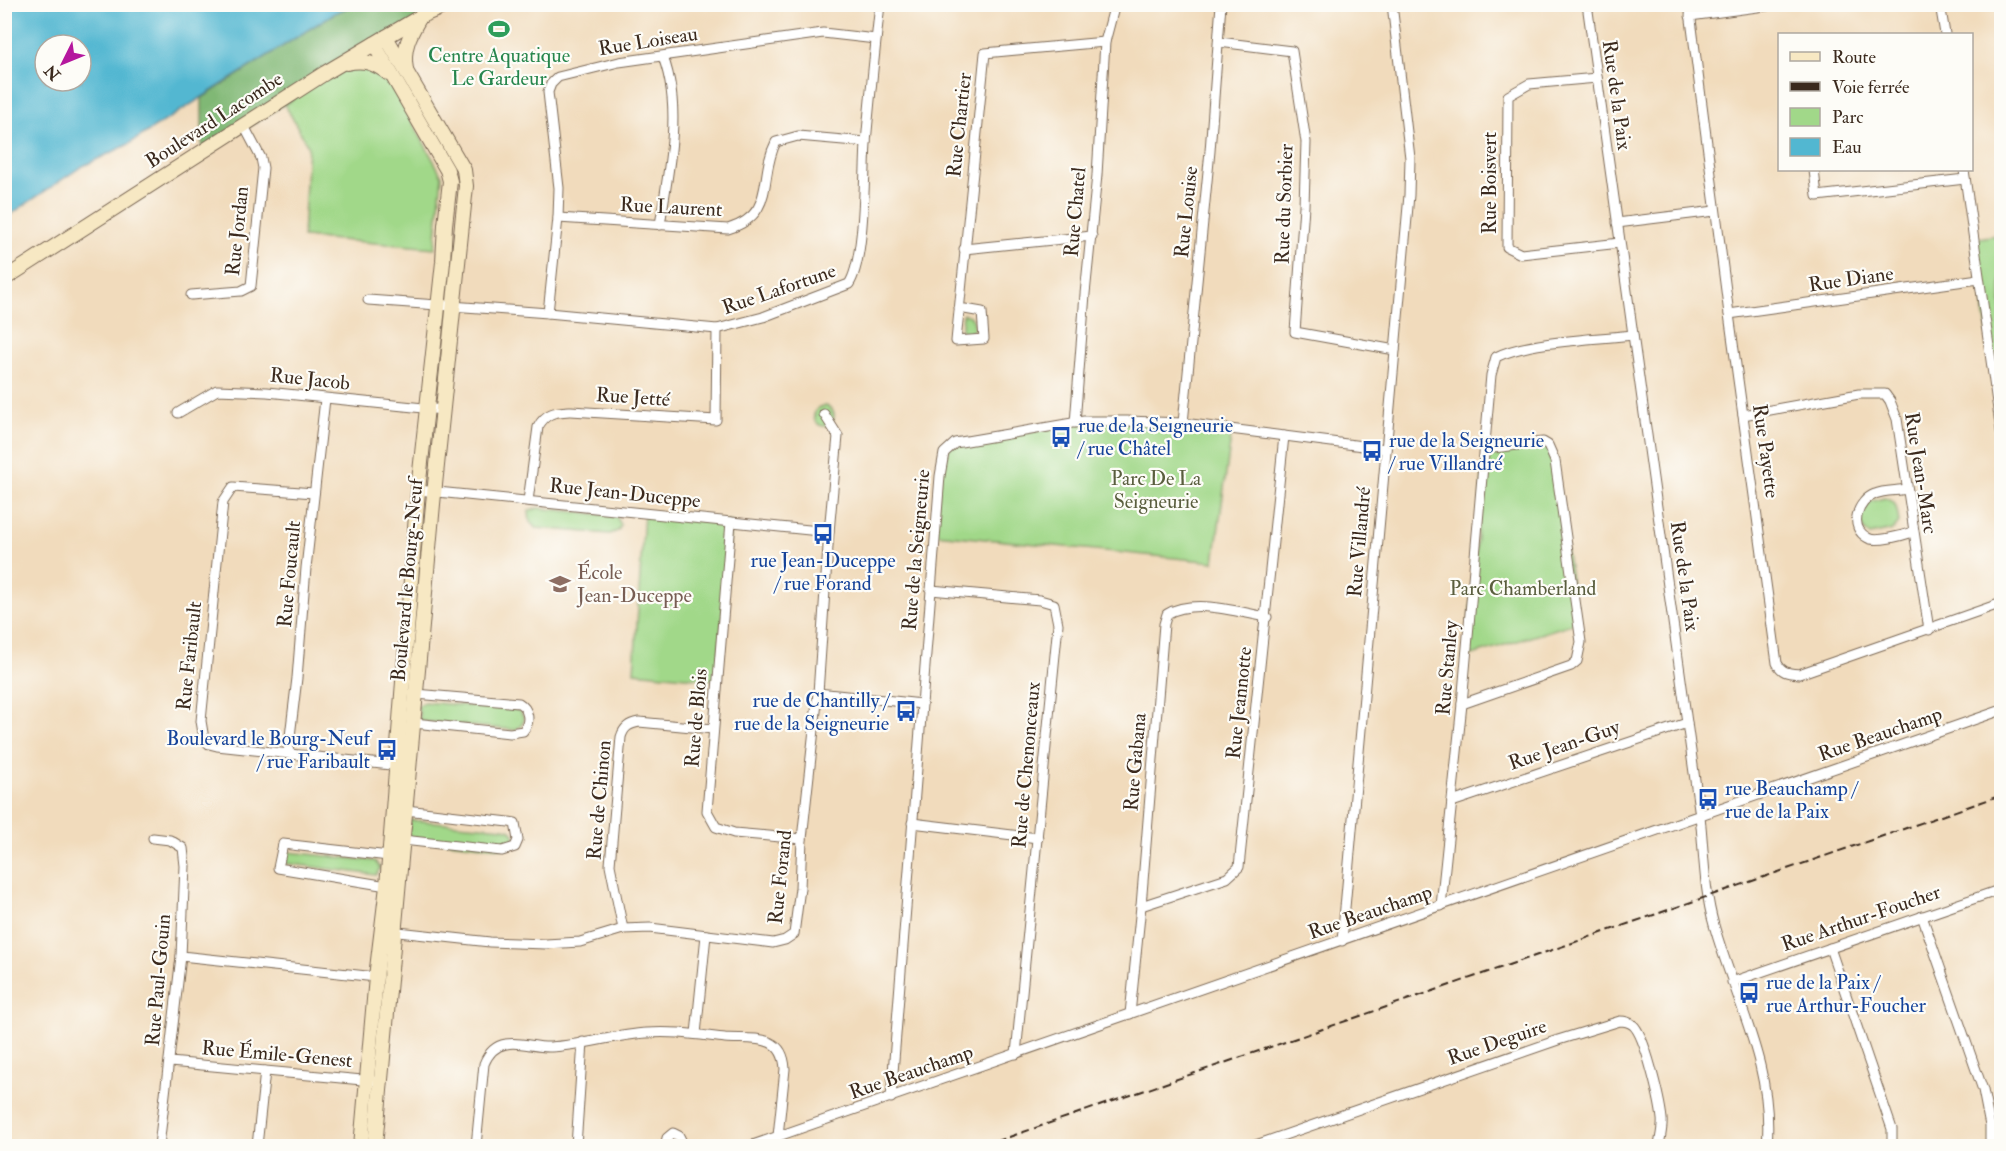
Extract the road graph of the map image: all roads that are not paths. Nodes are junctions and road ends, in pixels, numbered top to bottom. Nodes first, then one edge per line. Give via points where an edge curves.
1 (450, 4) edge
2 (880, 4) edge
3 (1115, 4) edge
4 (1221, 4) edge
5 (1392, 4) edge
6 (1587, 4) edge
7 (1689, 4) edge
8 (1780, 4) edge
9 (1940, 4) edge
10 (1690, 16) junction
11 (421, 17) junction
12 (1945, 33) edge
13 (876, 39) junction
14 (380, 41) junction
15 (1105, 42) junction
16 (1219, 42) junction
17 (663, 57) junction
18 (339, 64) junction
19 (400, 76) junction
20 (1597, 78) junction
21 (243, 124) junction
22 (866, 142) junction
23 (1814, 171) edge
24 (1964, 174) edge
25 (1715, 212) junction
26 (558, 218) junction
27 (1617, 223) junction
28 (660, 225) junction
29 (1092, 236) junction
30 (1620, 243) junction
31 (964, 249) junction
32 (4, 279) edge
33 (1979, 279) junction
34 (191, 295) dead end
35 (368, 300) dead end
36 (439, 304) junction
37 (454, 305) junction
38 (959, 308) dead end
39 (548, 313) junction
40 (1729, 314) junction
41 (717, 329) junction
42 (1633, 334) junction
43 (1395, 350) junction
44 (1997, 378) edge
45 (325, 399) junction
46 (426, 409) junction
47 (443, 410) junction
48 (178, 413) dead end
49 (824, 414) dead end
50 (1743, 415) junction
51 (1075, 423) junction
52 (1184, 423) junction
53 (1284, 436) junction
54 (2001, 438) edge
55 (1386, 449) junction
56 (1485, 449) junction
57 (1907, 489) junction
58 (418, 490) junction
59 (434, 492) junction
60 (314, 493) junction
61 (528, 501) junction
62 (731, 522) junction
63 (829, 532) junction
64 (1913, 532) junction
65 (931, 590) junction
66 (2001, 603) edge
67 (1267, 617) junction
68 (1929, 630) junction
69 (818, 693) junction
70 (416, 694) junction
71 (922, 704) junction
72 (1462, 704) junction
73 (2001, 710) edge
74 (414, 723) junction
75 (1687, 723) junction
76 (713, 729) junction
77 (288, 753) junction
78 (395, 765) junction
79 (410, 767) junction
80 (1452, 802) junction
81 (406, 810) junction
82 (1700, 816) junction
83 (912, 823) junction
84 (153, 838) dead end
85 (1038, 838) junction
86 (802, 839) junction
87 (403, 840) junction
88 (389, 856) junction
89 (387, 886) junction
90 (2001, 888) edge
91 (1141, 906) junction
92 (1442, 906) junction
93 (1922, 916) junction
94 (623, 929) junction
95 (389, 931) junction
96 (706, 934) junction
97 (1342, 941) junction
98 (1830, 948) junction
99 (181, 956) junction
100 (376, 977) junction
101 (1732, 982) junction
102 (1130, 1014) junction
103 (696, 1034) junction
104 (583, 1042) junction
105 (1016, 1054) junction
106 (170, 1062) junction
107 (265, 1071) junction
108 (374, 1081) junction
109 (891, 1098) junction
110 (778, 1136) junction
111 (159, 1146) edge
112 (257, 1146) edge
113 (361, 1146) edge
114 (375, 1146) edge
115 (476, 1146) edge
116 (576, 1146) edge
117 (665, 1146) edge
118 (684, 1146) edge
119 (750, 1146) edge
120 (1253, 1146) edge
121 (1659, 1146) edge
122 (1767, 1146) edge
123 (1892, 1146) edge
124 (1990, 1146) edge

1 - 11 street, Boulevard Lacombe
2 - 13 street, Rue Lafortune
3 - 15 street, Rue Chatel
4 - 16 street, Rue Louise
5 - 43 street, Rue Villandré via 1410,158
6 - 20 street, Rue de la Paix
7 - 10 street, Rue Payette
8 - 10 street
9 - 12 street
10 - 25 street, Rue Payette
11 - 14 street, Boulevard Lacombe
11 - 19 street via 407,41
13 - 17 street, Rue Loiseau via 822,33
13 - 22 street, Rue Lafortune
14 - 18 street, Boulevard Lacombe
14 - 19 street, Boulevard le Bourg-Neuf
15 - 29 street, Rue Chatel
15 - 31 street, Rue Chartier via 985,53
16 - 43 street, Rue du Sorbier via 1292,51 1306,142 1295,332
16 - 52 street, Rue Louise
17 - 26 street, Rue Loiseau via 590,68 558,77 551,84 548,107 559,188
17 - 28 street via 669,72 673,109
18 - 19 street via 363,60
18 - 21 street, Boulevard Lacombe
19 - 36 street, Boulevard le Bourg-Neuf via 450,181
19 - 37 street, Boulevard le Bourg-Neuf via 464,170 466,186
20 - 27 street, Rue de la Paix
20 - 30 street, Rue Boisvert via 1529,84 1508,96 1507,247 1521,254
21 - 32 street, Boulevard Lacombe
21 - 34 street, Rue Jordan via 263,168 251,286 241,291
22 - 28 street, Rue Laurent via 798,136 776,142 769,155 760,206 741,225 728,229
22 - 41 street, Rue Lafortune via 860,249 855,276 849,284 764,317
23 - 24 street via 1817,196
24 - 33 street
25 - 27 street
25 - 40 street, Rue Payette
26 - 28 street, Rue Laurent
26 - 39 street, Rue Loiseau
27 - 30 street, Rue de la Paix
29 - 31 street
29 - 51 street, Rue Chatel
30 - 42 street, Rue de la Paix
31 - 38 street
33 - 40 street, Rue Diane
33 - 44 street
35 - 36 street, Rue Lafortune
36 - 37 street, Rue Lafortune
36 - 46 street, Boulevard le Bourg-Neuf
37 - 39 street, Rue Lafortune
37 - 47 street, Boulevard le Bourg-Neuf
39 - 41 street, Rue Lafortune
40 - 50 street, Rue Payette
41 - 61 street, Rue Jetté via 716,420 551,412 538,427
42 - 56 street, Rue Stanley via 1507,351 1496,357
42 - 75 street, Rue de la Paix
43 - 55 street, Rue Villandré
44 - 54 street
45 - 46 street, Rue Jacob
45 - 48 street, Rue Jacob via 217,390
45 - 60 street, Rue Foucault
46 - 47 street, Rue Jacob
46 - 58 street, Boulevard le Bourg-Neuf
47 - 59 street, Boulevard le Bourg-Neuf
49 - 63 street, Rue Forand via 838,436
50 - 57 street, Rue Jean-Marc via 1859,394 1885,394 1897,419
50 - 68 street, Rue Payette via 1781,670 1799,674
51 - 52 street, Rue de la Seigneurie
51 - 65 street, Rue de la Seigneurie via 955,443 944,453
52 - 53 street, Rue de la Seigneurie
53 - 55 street, Rue de la Seigneurie
53 - 67 street, Rue Jeannotte
55 - 97 street, Rue Villandré
56 - 72 street, Rue Stanley
56 - 72 street via 1543,442 1548,446 1555,461 1581,642 1577,661 1571,666
57 - 64 street, Rue Jean-Marc
57 - 64 street via 1875,494 1858,509 1856,520 1859,530 1877,540
58 - 59 street, Rue Jean-Duceppe
58 - 78 street, Boulevard le Bourg-Neuf
59 - 61 street, Rue Jean-Duceppe
59 - 70 street, Boulevard le Bourg-Neuf
60 - 77 street, Rue Foucault
60 - 77 street, Rue Faribault via 233,487 222,502 202,734 209,744
61 - 62 street, Rue Jean-Duceppe
62 - 63 street, Rue Jean-Duceppe
62 - 76 street, Rue de Blois
63 - 69 street, Rue Forand
64 - 68 street, Rue Jean-Marc
65 - 71 street, Rue de la Seigneurie
65 - 85 street, Rue de Chenonceaux via 1054,604 1058,624
66 - 68 street, Rue Payette
67 - 91 street, Rue Jeannotte via 1239,867 1227,878
67 - 91 street, Rue Gabana via 1196,605 1176,608 1167,614
69 - 71 street
69 - 86 street, Rue Forand
70 - 74 street, Boulevard le Bourg-Neuf
70 - 74 street via 519,703 524,706 528,721 523,731 516,733
71 - 83 street, Rue de la Seigneurie
72 - 80 street, Rue Stanley
73 - 82 street, Rue Beauchamp
74 - 79 street, Boulevard le Bourg-Neuf
75 - 80 street, Rue Jean-Guy
75 - 82 street, Rue de la Paix
76 - 86 street, Rue de Blois via 708,811 716,827 734,833
76 - 94 street, Rue de Chinon via 639,722 624,729 610,865
77 - 78 street, Rue Faribault
78 - 79 street, Rue Faribault
78 - 88 street, Boulevard le Bourg-Neuf
79 - 81 street, Boulevard le Bourg-Neuf
80 - 92 street, Rue Stanley
81 - 87 street, Boulevard le Bourg-Neuf
81 - 87 street via 515,823 518,840 515,847 502,851
82 - 92 street, Rue Beauchamp
82 - 101 street, Rue de la Paix via 1713,922
83 - 85 street
83 - 109 street, Rue de la Seigneurie
84 - 99 street, Rue Paul-Gouin via 170,840 183,848
85 - 105 street, Rue de Chenonceaux
86 - 96 street, Rue Forand via 794,934 773,943
87 - 95 street, Boulevard le Bourg-Neuf
88 - 89 street, Boulevard le Bourg-Neuf
88 - 89 street via 283,844 278,868
89 - 95 street, Boulevard le Bourg-Neuf
90 - 93 street, Rue Arthur-Foucher
91 - 102 street, Rue Gabana
92 - 97 street, Rue Beauchamp
93 - 98 street, Rue Arthur-Foucher
93 - 124 street via 1983,1090
94 - 95 street, Rue Forand via 580,942 555,944 490,942
94 - 96 street, Rue Forand
95 - 100 street, Boulevard le Bourg-Neuf
95 - 108 street, Boulevard le Bourg-Neuf
96 - 103 street
97 - 102 street, Rue Beauchamp
98 - 101 street, Rue Arthur-Foucher
98 - 123 street via 1892,1129
99 - 100 street
99 - 106 street, Rue Paul-Gouin
100 - 108 street, Boulevard le Bourg-Neuf
101 - 122 street, Rue de la Paix via 1766,1087
102 - 105 street, Rue Beauchamp
103 - 104 street via 644,1033
103 - 110 street via 764,1040 780,1050 785,1069
104 - 115 street via 551,1047 508,1043 487,1054
104 - 116 street
105 - 109 street, Rue Beauchamp
106 - 107 street, Rue Émile-Genest
106 - 111 street, Rue Paul-Gouin
107 - 108 street, Rue Émile-Genest
107 - 112 street
108 - 113 street, Boulevard le Bourg-Neuf
108 - 114 street, Boulevard le Bourg-Neuf
109 - 110 street, Rue Beauchamp
110 - 119 street, Rue Beauchamp
117 - 118 street via 673,1133
120 - 121 street, Rue Deguire via 1558,1040 1627,1021 1635,1026 1657,1090 1662,1121

